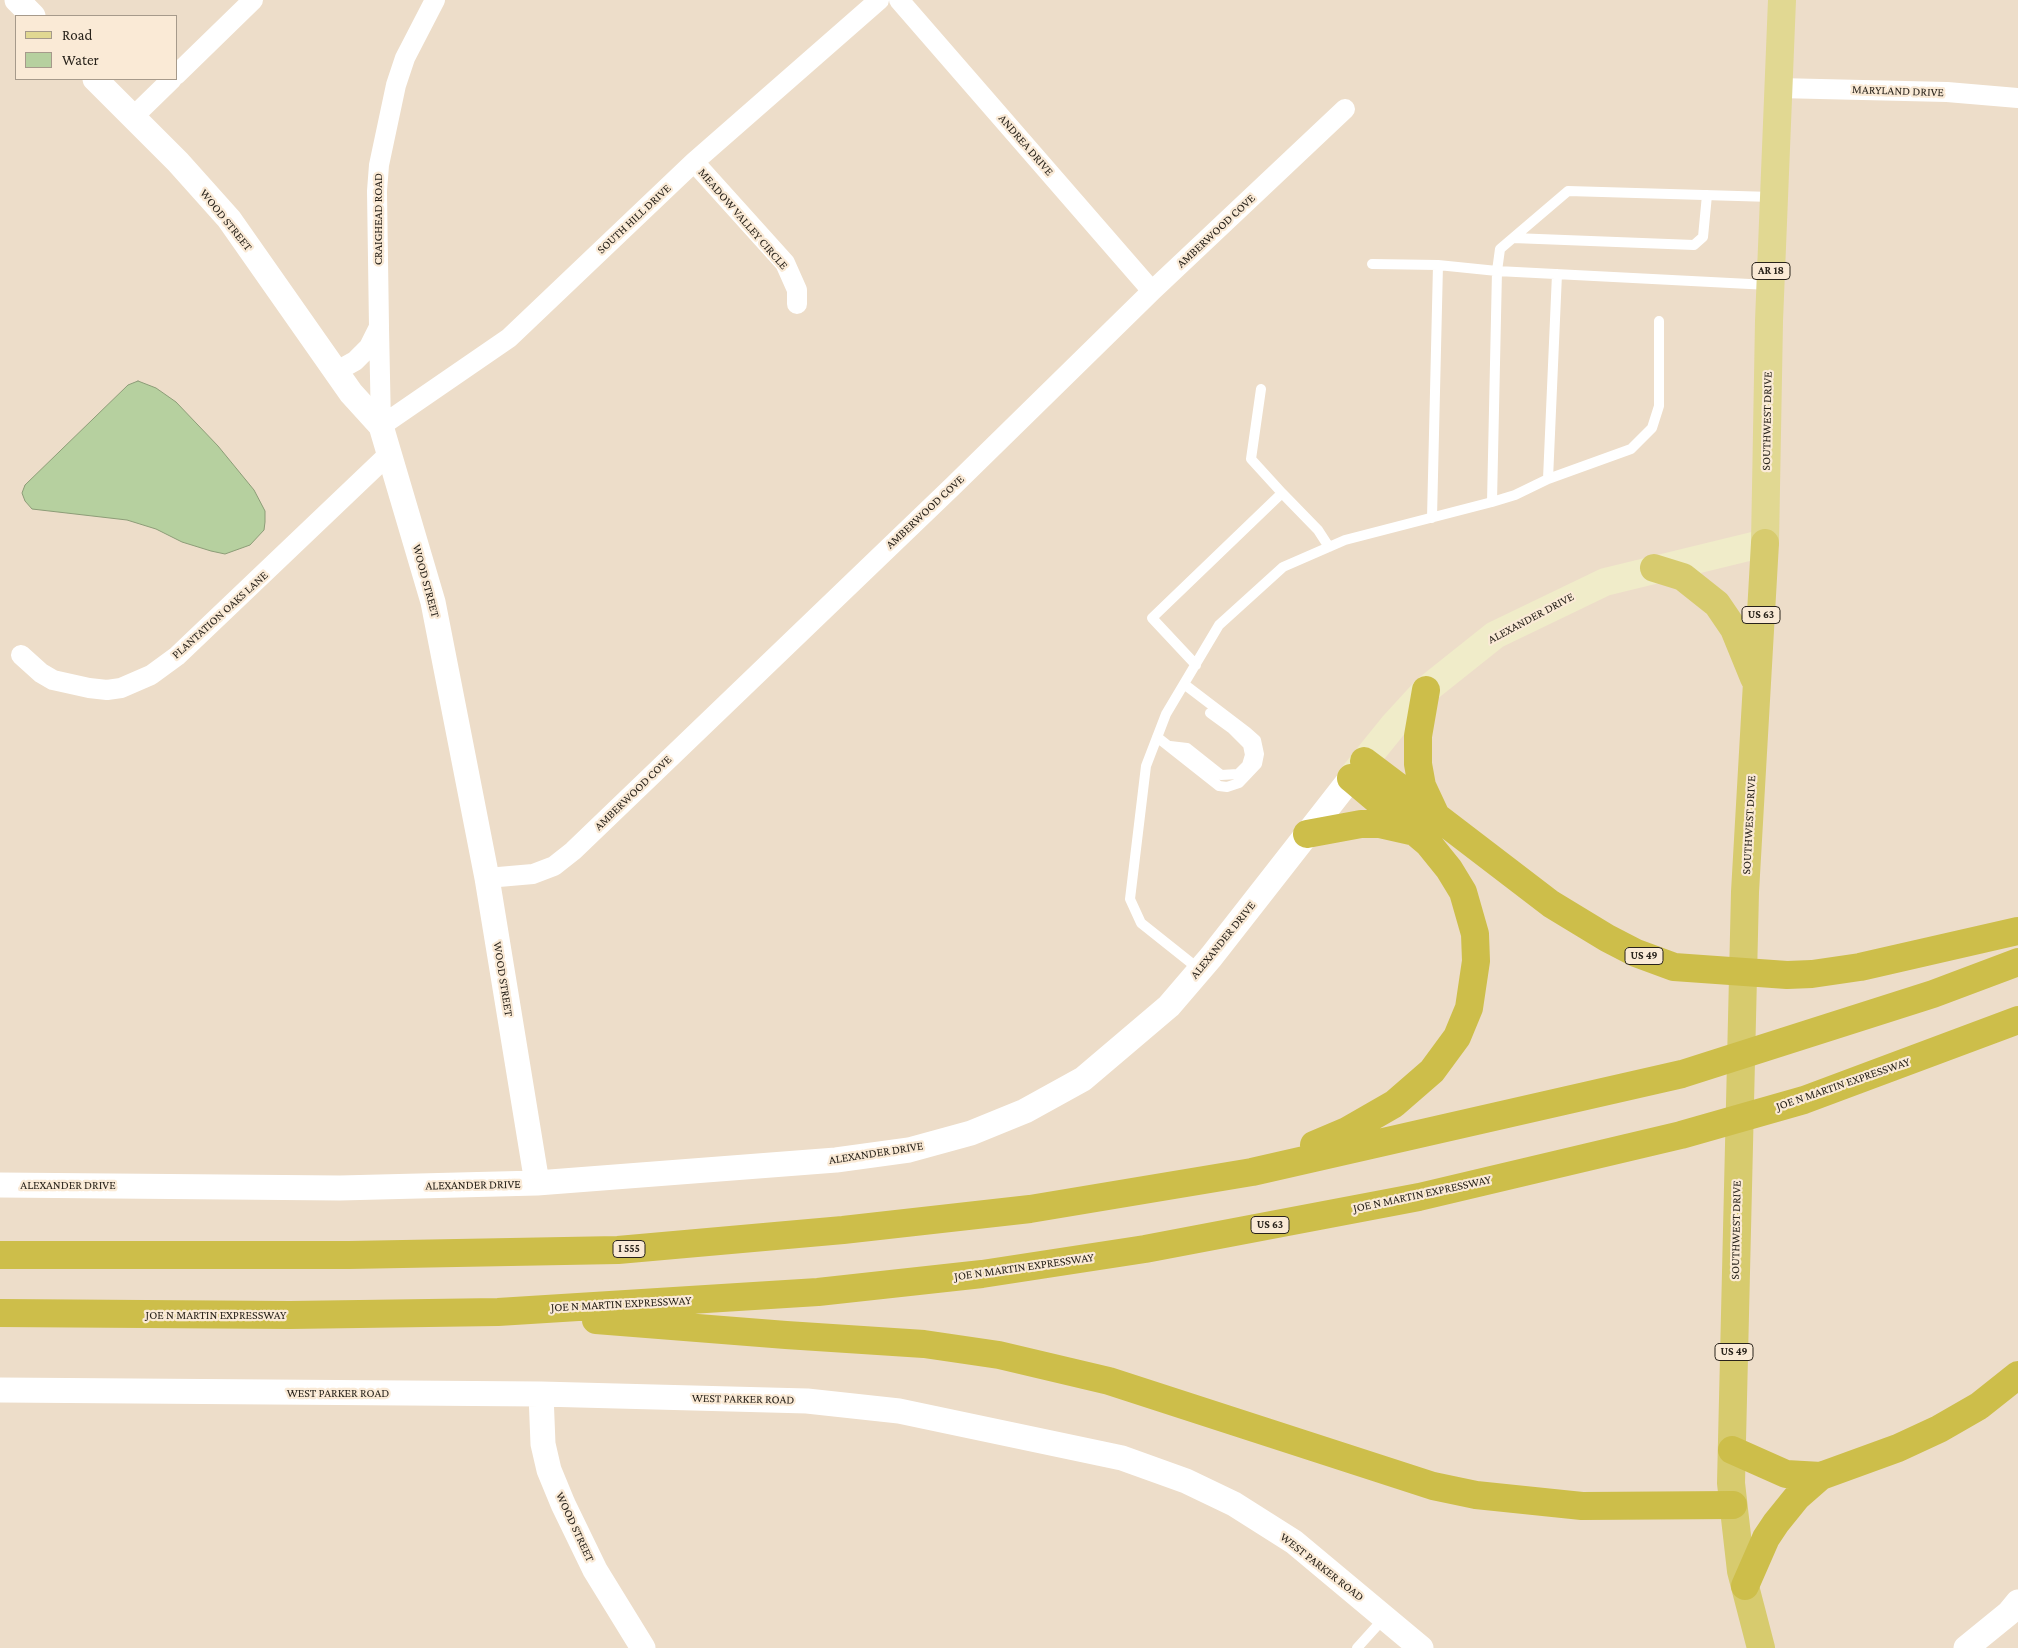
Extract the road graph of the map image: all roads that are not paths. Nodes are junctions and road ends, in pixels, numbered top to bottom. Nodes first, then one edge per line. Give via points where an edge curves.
1 (17, 0) edge
2 (253, 0) edge
3 (435, 0) edge
4 (879, 0) edge
5 (899, 0) edge
6 (1782, 0) edge
7 (32, 15) edge
8 (178, 73) edge
9 (96, 80) edge
10 (171, 80) edge
11 (1778, 88) junction
12 (2018, 98) edge
13 (1345, 109) dead end
14 (133, 117) junction
15 (694, 162) junction
16 (1707, 195) junction
17 (1773, 197) junction
18 (1513, 238) junction
19 (1372, 264) dead end
20 (1438, 266) junction
21 (1497, 271) junction
22 (1557, 274) junction
23 (1770, 285) junction
24 (1152, 291) junction
25 (797, 304) dead end
26 (1659, 321) dead end
27 (379, 327) junction
28 (337, 371) junction
29 (1261, 389) dead end
30 (381, 426) junction
31 (390, 454) junction
32 (1548, 479) junction
33 (1282, 493) junction
34 (1492, 502) junction
35 (1432, 518) junction
36 (1766, 543) junction
37 (1329, 547) junction
38 (1654, 568) junction
39 (22, 655) dead end
40 (1196, 665) junction
41 (1184, 684) junction
42 (1757, 687) junction
43 (1426, 690) junction
44 (1157, 737) junction
45 (1357, 769) junction
46 (1436, 816) junction
47 (1412, 831) junction
48 (1307, 834) junction
49 (487, 878) junction
50 (2018, 931) edge
51 (2018, 962) edge
52 (1200, 970) junction
53 (2018, 1020) edge
54 (1252, 1172) junction
55 (537, 1183) junction
56 (0, 1185) edge
57 (0, 1255) edge
58 (498, 1312) junction
59 (0, 1313) edge
60 (2018, 1375) edge
61 (0, 1390) edge
62 (540, 1394) junction
63 (1732, 1450) junction
64 (1821, 1476) junction
65 (1733, 1505) junction
66 (1745, 1586) junction
67 (2018, 1602) edge
68 (1385, 1617) junction
69 (1970, 1647) edge
70 (643, 1648) edge
71 (1357, 1648) edge
72 (1421, 1648) edge
73 (1761, 1648) edge

1 - 7 street
2 - 8 street
3 - 27 street, CRAIGHEAD ROAD via 405,58 379,164
4 - 15 street, SOUTH HILL DRIVE
5 - 24 street, ANDREA DRIVE
6 - 11 main road, SOUTHWEST DRIVE / AR 18
9 - 14 street, WOOD STREET
10 - 14 street
11 - 12 street, MARYLAND DRIVE via 1947,92
11 - 17 main road, SOUTHWEST DRIVE / AR 18
13 - 24 street, AMBERWOOD COVE
14 - 28 street, WOOD STREET via 229,219
15 - 25 street, MEADOW VALLEY CIRCLE via 785,263 797,290
15 - 30 street, SOUTH HILL DRIVE via 509,338
16 - 17 lane
16 - 18 lane via 1568,191
16 - 18 lane via 1703,237 1694,245
17 - 23 main road, SOUTHWEST DRIVE / AR 18
18 - 21 lane via 1500,249
19 - 20 lane
20 - 21 lane
20 - 35 lane
21 - 22 lane
21 - 34 lane
22 - 23 lane
22 - 32 lane
23 - 36 main road, SOUTHWEST DRIVE / AR 18
24 - 49 street, AMBERWOOD COVE via 573,851 554,866 533,874
26 - 32 lane via 1659,406 1652,428 1631,449
27 - 28 street, CRAIGHEAD ROAD via 369,347 355,361
27 - 30 street
28 - 30 street, WOOD STREET via 351,393
29 - 33 lane via 1251,459
30 - 31 street, WOOD STREET
31 - 39 street, PLANTATION OAKS LANE via 191,642 151,675 121,688 89,688 53,680
31 - 49 street, WOOD STREET via 433,602
32 - 34 lane
33 - 37 lane via 1318,530
33 - 40 lane via 1152,618
34 - 35 lane
35 - 37 lane
36 - 38 main road, ALEXANDER DRIVE
36 - 42 highway, SOUTHWEST DRIVE / US 63
37 - 40 lane via 1283,567 1219,625
38 - 42 highway, US 49 via 1683,577 1717,604 1734,629
38 - 43 main road, ALEXANDER DRIVE via 1605,582 1495,635
40 - 41 lane
41 - 44 lane
41 - 44 lane via 1256,740 1257,764 1239,783 1218,786
42 - 63 highway, SOUTHWEST DRIVE / US 49 via 1745,892
43 - 45 main road, ALEXANDER DRIVE
43 - 46 highway, US 49 via 1418,736 1418,764 1422,786
44 - 52 lane via 1146,766 1130,899 1142,923
45 - 46 highway, US 49
45 - 47 highway
45 - 48 street, ALEXANDER DRIVE
46 - 50 highway, US 49 via 1550,904 1607,938 1674,967 1812,974 1860,967
47 - 48 highway via 1380,824 1361,824
47 - 54 highway via 1449,869 1463,892 1475,934 1474,987 1457,1037 1432,1071 1394,1104 1347,1131
48 - 52 street, ALEXANDER DRIVE
49 - 55 street, WOOD STREET
51 - 54 highway via 1924,997 1682,1074
52 - 55 street, ALEXANDER DRIVE via 1169,1006 1083,1080 1025,1111 971,1133 909,1150 836,1160
53 - 58 highway, JOE N MARTIN EXPRESSWAY / US 63 via 1794,1103 1681,1135 1399,1201 1145,1249 982,1274 818,1292
54 - 57 highway, I 555 via 1030,1209 618,1250 349,1255
55 - 56 street, ALEXANDER DRIVE via 340,1188
58 - 59 highway, JOE N MARTIN EXPRESSWAY via 290,1315
58 - 65 highway via 924,1344 998,1355 1109,1381 1447,1490 1582,1506
60 - 64 highway via 1979,1406 1939,1429
61 - 62 street, WEST PARKER ROAD
62 - 68 street, WEST PARKER ROAD via 807,1401 900,1411 1122,1458 1186,1481 1234,1504 1294,1542
62 - 70 street, WOOD STREET via 549,1470 595,1570
63 - 64 highway via 1786,1474
63 - 65 highway, SOUTHWEST DRIVE / US 49
64 - 66 highway via 1797,1496 1776,1523
65 - 66 highway, SOUTHWEST DRIVE / US 49
66 - 73 highway, SOUTHWEST DRIVE / US 49
67 - 69 street
68 - 71 lane
68 - 72 street, WEST PARKER ROAD

